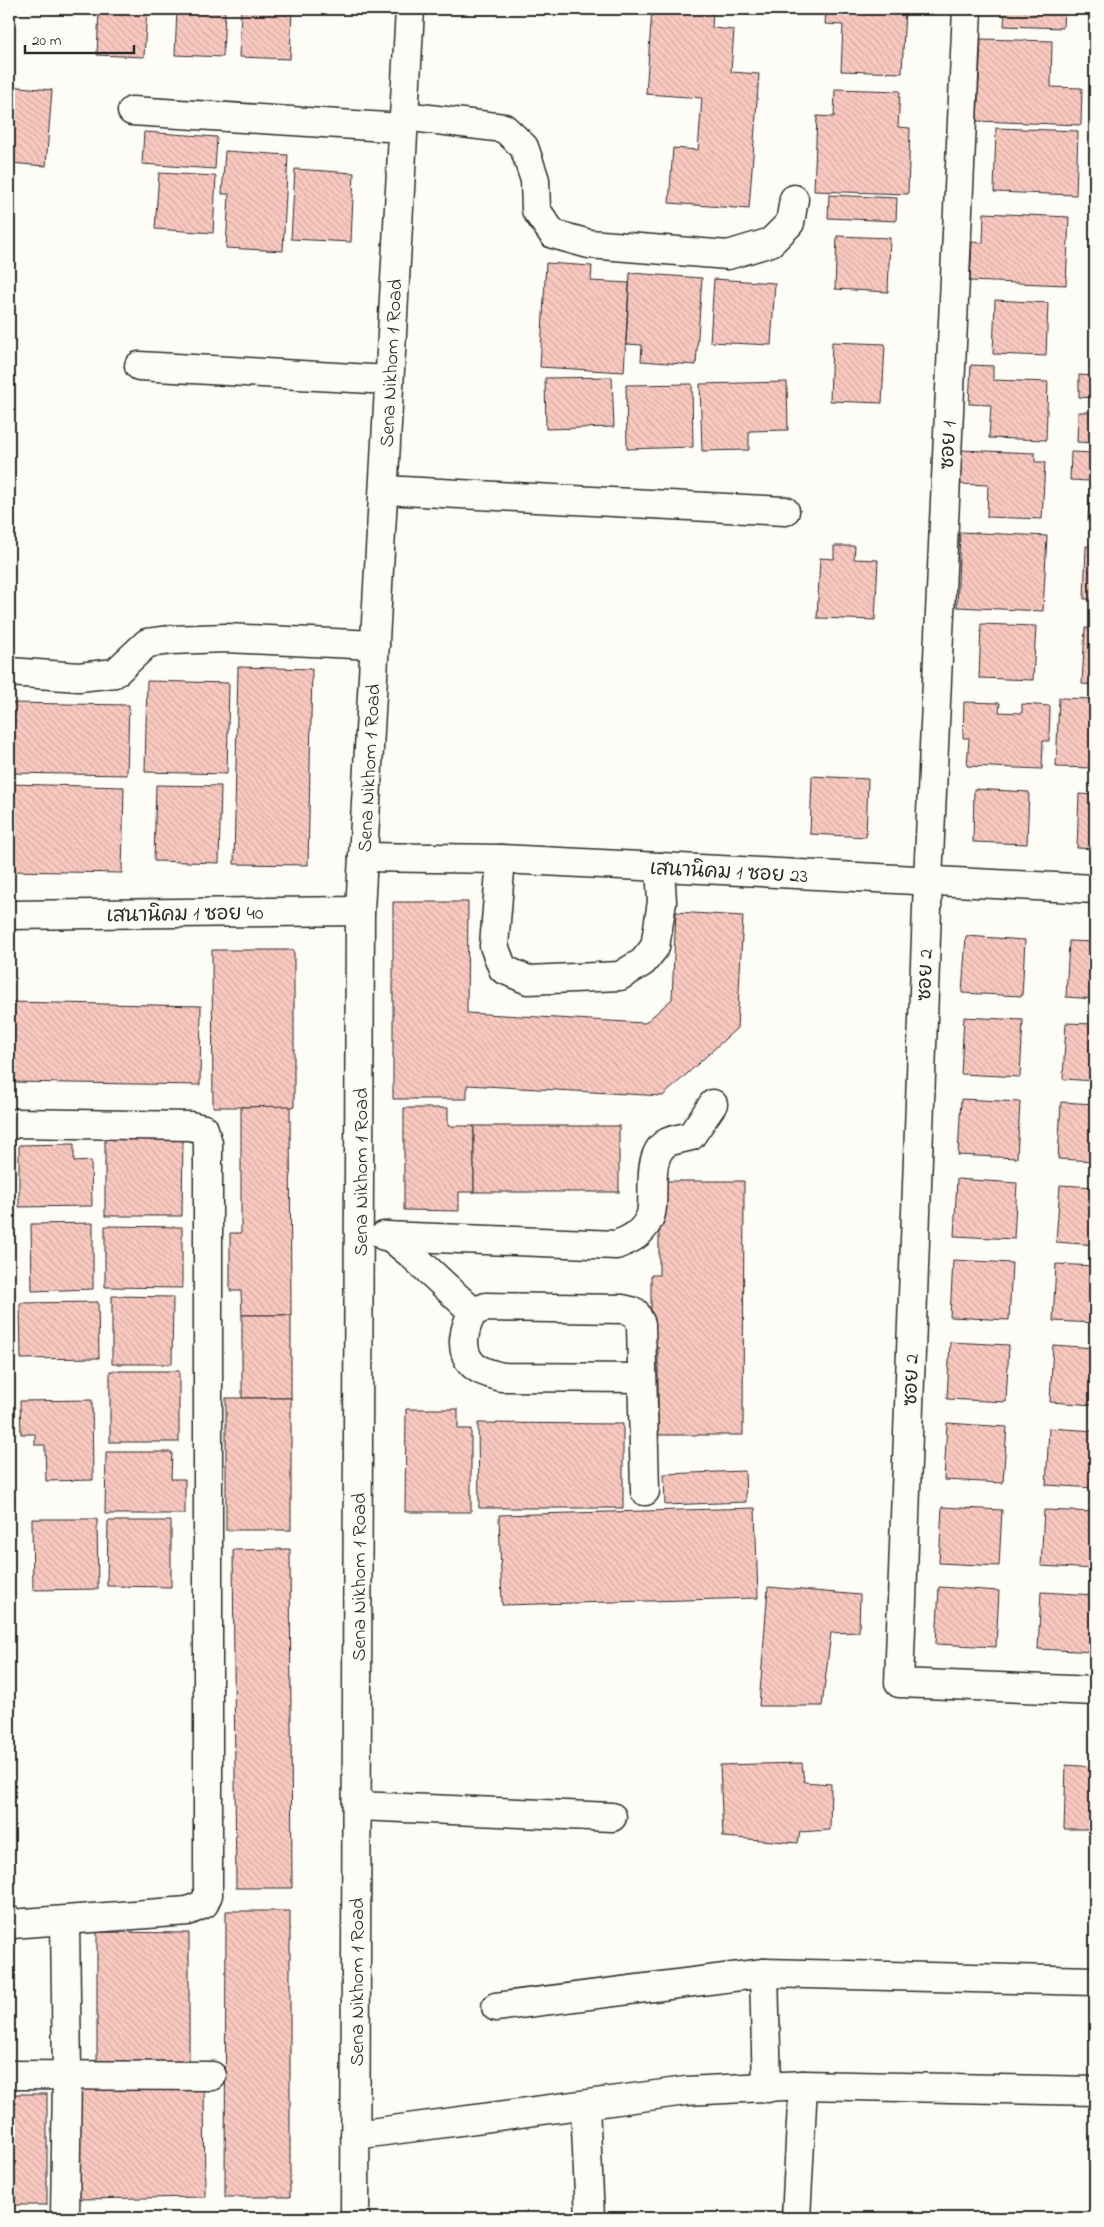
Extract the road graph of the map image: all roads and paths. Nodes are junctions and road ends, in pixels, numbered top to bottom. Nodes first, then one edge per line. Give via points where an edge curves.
1 (410, 9) edge
2 (967, 9) edge
3 (132, 111) dead end
4 (404, 122) junction
5 (794, 199) dead end
6 (139, 366) dead end
7 (389, 380) junction
8 (384, 490) junction
9 (785, 511) dead end
10 (374, 645) junction
11 (9, 672) edge
12 (363, 858) junction
13 (501, 859) junction
14 (660, 867) junction
15 (928, 881) junction
16 (1095, 889) edge
17 (360, 911) junction
18 (9, 915) edge
19 (713, 1104) dead end
20 (9, 1126) edge
21 (359, 1235) junction
22 (389, 1236) junction
23 (473, 1312) junction
24 (641, 1378) junction
25 (645, 1491) dead end
26 (1095, 1691) edge
27 (357, 1806) junction
28 (612, 1817) dead end
29 (9, 1920) edge
30 (65, 1921) junction
31 (764, 1973) junction
32 (1095, 1981) edge
33 (496, 2006) dead end
34 (9, 2075) edge
35 (67, 2075) junction
36 (212, 2076) dead end
37 (804, 2085) junction
38 (767, 2088) junction
39 (1095, 2091) edge
40 (585, 2105) junction
41 (355, 2135) junction
42 (65, 2218) edge
43 (355, 2218) edge
44 (590, 2218) edge
45 (796, 2218) edge

1 - 4 street, Sena Nikhom 1 Road
2 - 15 street, ซอย 1
3 - 4 street
4 - 5 street via 504,128 524,147 535,180 536,210 553,234 589,244 728,255 771,242 790,223
4 - 7 street, Sena Nikhom 1 Road
6 - 7 street
7 - 8 street, Sena Nikhom 1 Road
8 - 9 street
8 - 10 street, Sena Nikhom 1 Road
10 - 11 street via 226,638 171,640 147,643 115,674 79,677
10 - 12 street, Sena Nikhom 1 Road
12 - 13 street, เสนานิคม 1 ซอย 23
12 - 17 street, Sena Nikhom 1 Road
13 - 14 street, เสนานิคม 1 ซอย 23
13 - 14 street via 494,946 503,969 528,980 620,976 643,962 655,947 662,902
14 - 15 street, เสนานิคม 1 ซอย 23
15 - 16 street, เสนานิคม 1 ซอย 23
15 - 26 street, ซอย 2 via 899,1683
17 - 18 street, เสนานิคม 1 ซอย 40
17 - 21 street, Sena Nikhom 1 Road
19 - 22 street via 691,1136 667,1143 656,1155 650,1218 634,1239 616,1245
20 - 30 street via 17,1123 190,1126 204,1129 208,1143 208,1896 204,1904 188,1911
21 - 22 street
21 - 27 street, Sena Nikhom 1 Road
22 - 23 street
23 - 24 street via 465,1326 464,1341 472,1364 483,1371 501,1377
23 - 24 street via 486,1307 623,1309 635,1312 641,1324
24 - 25 street
27 - 28 street
27 - 41 street, Sena Nikhom 1 Road
29 - 30 street via 13,1924
30 - 35 street
31 - 32 street
31 - 33 street
31 - 38 street
34 - 35 street
35 - 36 street
35 - 42 street
37 - 38 street
37 - 39 street
37 - 45 street
38 - 40 street via 686,2091
40 - 41 street
40 - 44 street
41 - 43 street, Sena Nikhom 1 Road

